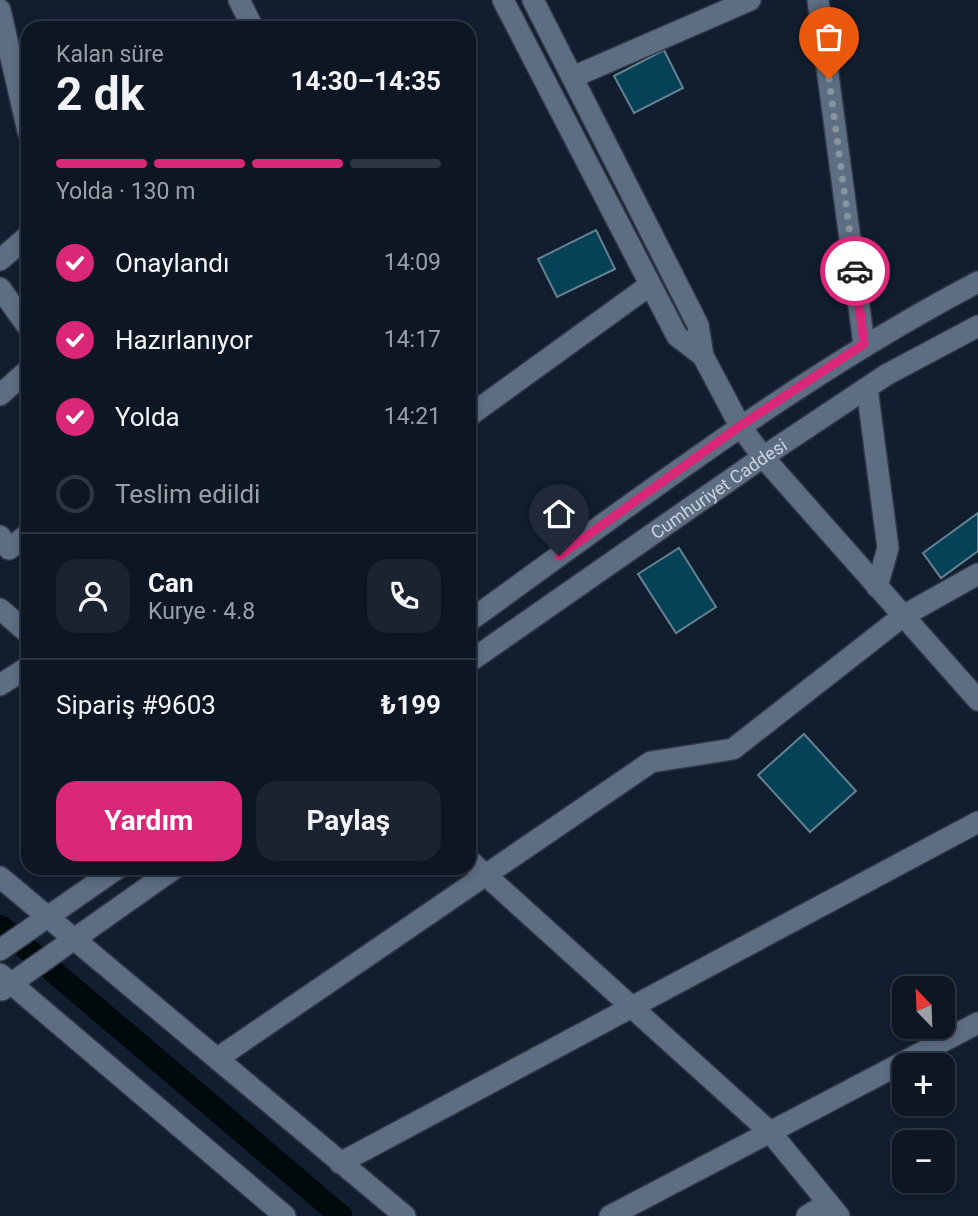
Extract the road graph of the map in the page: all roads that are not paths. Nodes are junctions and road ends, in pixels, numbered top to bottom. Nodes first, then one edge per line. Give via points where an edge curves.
1 (239, 0) edge
2 (503, 0) edge
3 (533, 0) edge
4 (750, 0) edge
5 (818, 0) edge
6 (0, 10) edge
7 (250, 21) edge
8 (3, 41) edge
9 (573, 77) junction
10 (21, 106) edge
11 (21, 242) edge
12 (0, 260) edge
13 (978, 282) edge
14 (650, 285) junction
15 (0, 288) edge
16 (21, 317) edge
17 (978, 326) edge
18 (864, 344) junction
19 (702, 356) junction
20 (21, 376) edge
21 (867, 388) junction
22 (0, 395) edge
23 (476, 411) edge
24 (740, 426) junction
25 (763, 457) junction
26 (0, 536) edge
27 (21, 540) edge
28 (978, 573) edge
29 (877, 587) junction
30 (0, 609) edge
31 (476, 616) edge
32 (903, 616) junction
33 (21, 627) edge
34 (476, 657) edge
35 (21, 672) edge
36 (0, 685) edge
37 (978, 700) edge
38 (978, 822) edge
39 (477, 868) edge
40 (108, 875) edge
41 (165, 875) edge
42 (467, 875) edge
43 (0, 877) edge
44 (48, 917) junction
45 (75, 939) junction
46 (0, 950) edge
47 (9, 981) edge
48 (631, 1008) junction
49 (978, 1023) edge
50 (218, 1058) junction
51 (771, 1133) junction
52 (340, 1163) junction
53 (833, 1209) edge
54 (272, 1213) edge
55 (405, 1216) edge
56 (610, 1216) edge
57 (807, 1216) edge

1 - 7 street
2 - 14 street
3 - 9 street
4 - 9 street
5 - 18 street
6 - 8 street
8 - 10 street
9 - 19 street via 698,325
11 - 12 street
13 - 18 street
14 - 19 street via 677,336
14 - 23 street
15 - 16 street
17 - 21 street, Cumhuriyet Caddesi
18 - 24 street
19 - 24 street
20 - 22 street
21 - 25 street, Cumhuriyet Caddesi
21 - 29 street via 888,548
24 - 25 street
24 - 31 street
25 - 29 street
25 - 34 street, Cumhuriyet Caddesi
26 - 27 street via 9,549
28 - 32 street
29 - 32 street
30 - 33 street
32 - 37 street
32 - 39 street via 733,749 652,762
35 - 36 street
38 - 48 street
39 - 48 street
40 - 44 street
41 - 45 street
42 - 50 street
43 - 44 street
44 - 45 street
44 - 46 street
45 - 47 street
45 - 50 street
47 - 54 street
48 - 51 street
48 - 52 street
49 - 51 street
50 - 52 street
51 - 53 street
51 - 56 street
52 - 55 street
53 - 57 street

